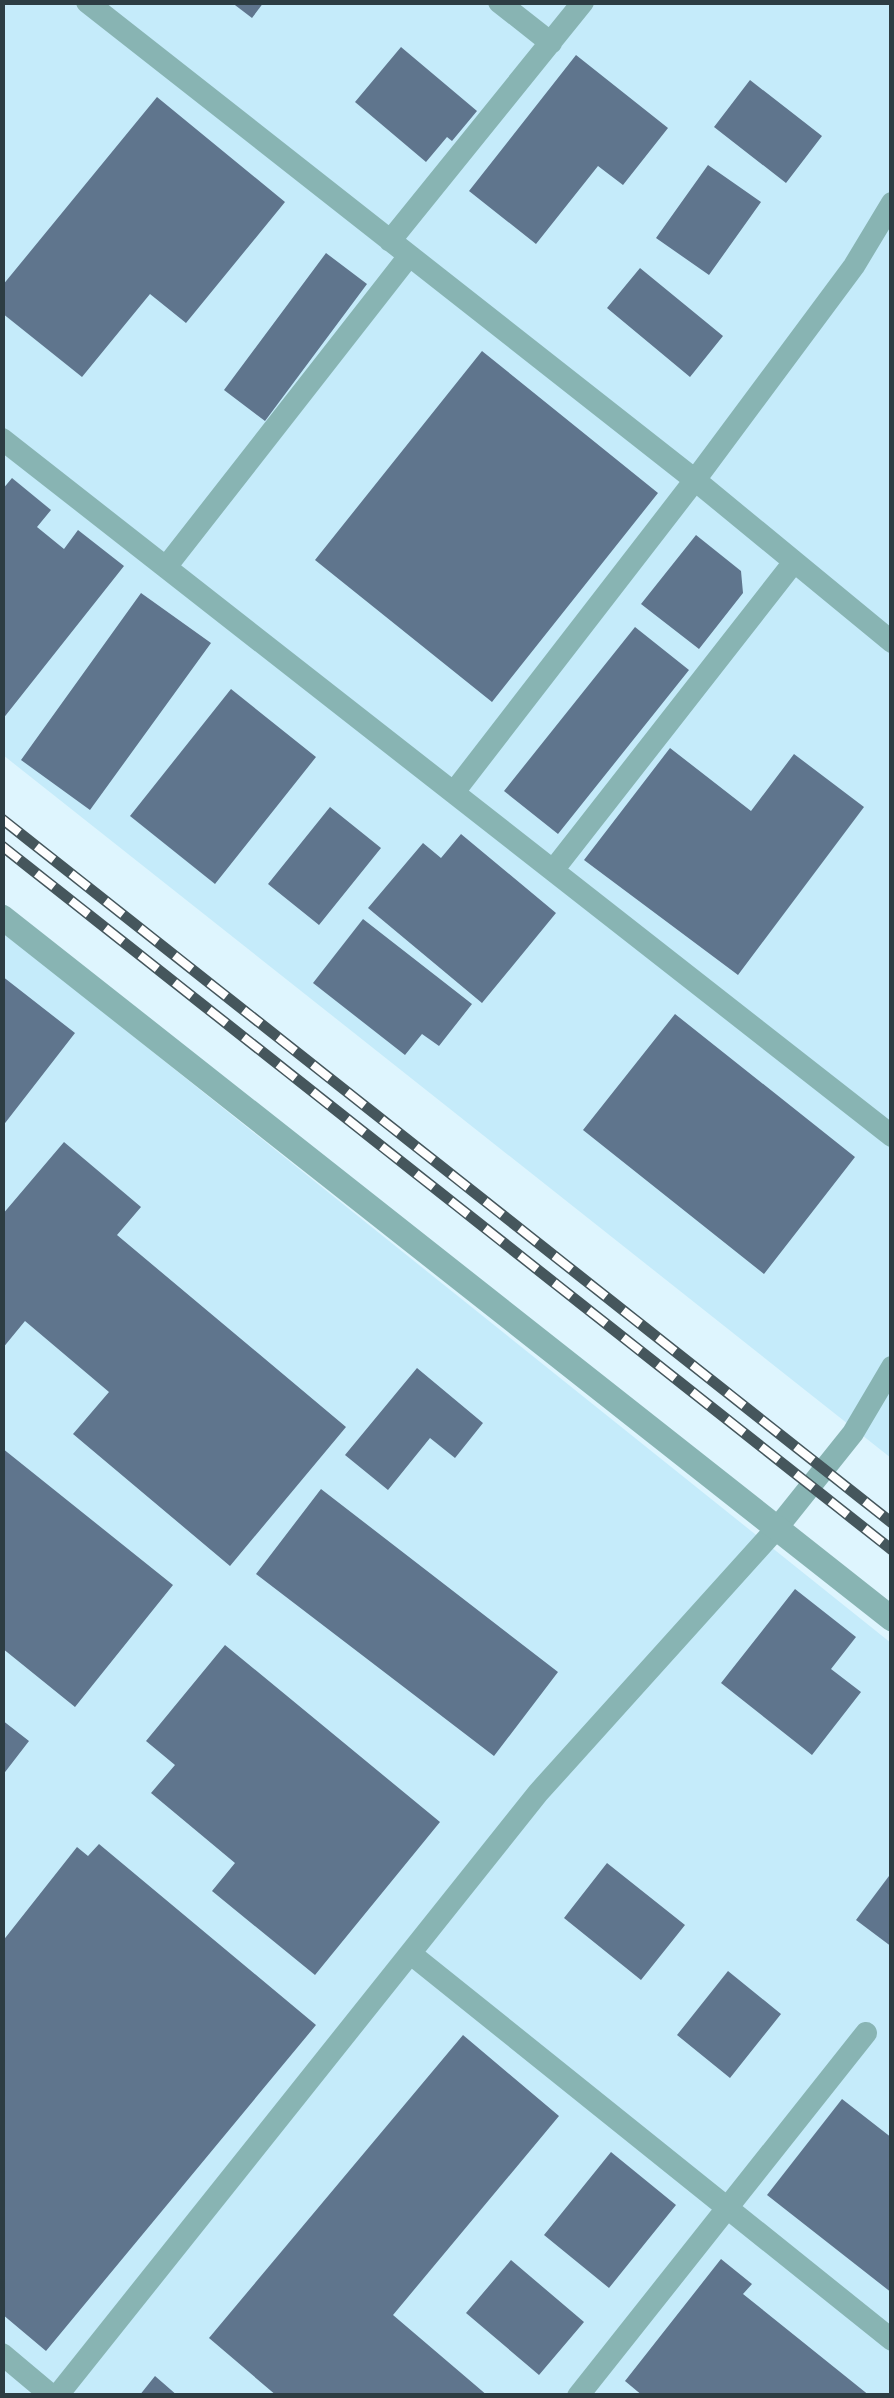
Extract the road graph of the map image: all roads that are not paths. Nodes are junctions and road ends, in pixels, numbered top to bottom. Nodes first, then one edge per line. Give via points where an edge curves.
1 (87, 2) edge
2 (499, 2) edge
3 (584, 2) edge
4 (551, 43) junction
5 (892, 203) edge
6 (390, 240) junction
7 (409, 256) junction
8 (2, 439) edge
9 (695, 480) junction
10 (794, 562) junction
11 (166, 567) junction
12 (892, 642) edge
13 (454, 792) junction
14 (554, 870) junction
15 (2, 918) edge
16 (892, 1136) edge
17 (892, 1367) edge
18 (777, 1528) junction
19 (892, 1620) edge
20 (411, 1954) junction
21 (866, 2033) dead end
22 (728, 2209) junction
23 (892, 2340) edge
24 (2, 2354) edge
25 (54, 2396) edge
26 (578, 2396) edge

1 - 6 lane
2 - 4 lane
3 - 4 lane
4 - 6 lane
5 - 9 lane via 854,266
6 - 7 lane
7 - 9 lane
7 - 11 lane
8 - 11 lane
9 - 10 lane
9 - 13 lane
10 - 12 lane
10 - 14 lane
11 - 13 lane
13 - 14 lane
14 - 16 lane
15 - 18 street
17 - 18 lane via 853,1434
18 - 19 street
18 - 20 lane via 538,1793
20 - 22 lane
20 - 25 lane
21 - 22 lane
22 - 23 lane
22 - 26 lane
24 - 25 lane

